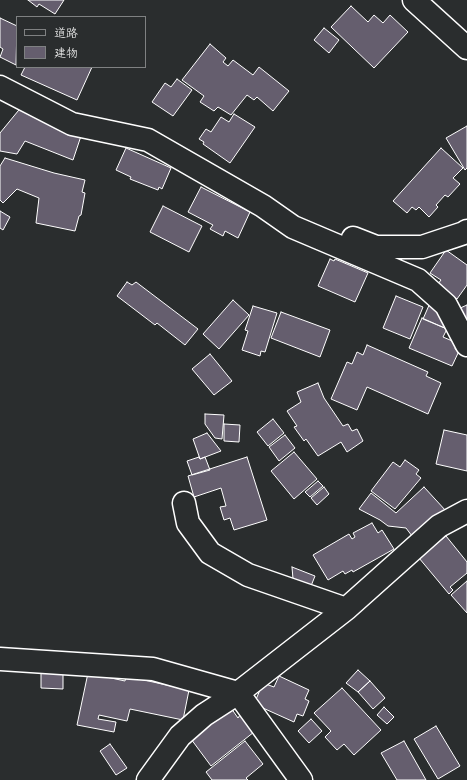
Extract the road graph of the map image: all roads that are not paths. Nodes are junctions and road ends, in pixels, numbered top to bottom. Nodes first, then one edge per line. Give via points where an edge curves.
1 (414, 0) edge
2 (467, 48) edge
3 (0, 86) edge
4 (263, 206) junction
5 (467, 231) edge
6 (467, 345) edge
7 (184, 503) dead end
8 (467, 511) edge
9 (346, 610) junction
10 (0, 659) edge
11 (238, 693) junction
12 (148, 780) edge
13 (301, 780) edge

1 - 2 street
3 - 4 street via 72,124 148,140
4 - 5 street via 295,215 376,247 422,247
4 - 6 street via 293,227 418,280 446,305
7 - 9 street via 188,522 210,553 248,575
8 - 9 street via 439,526
9 - 11 street
10 - 11 street via 152,669
11 - 12 street via 204,714 180,736
11 - 13 street

